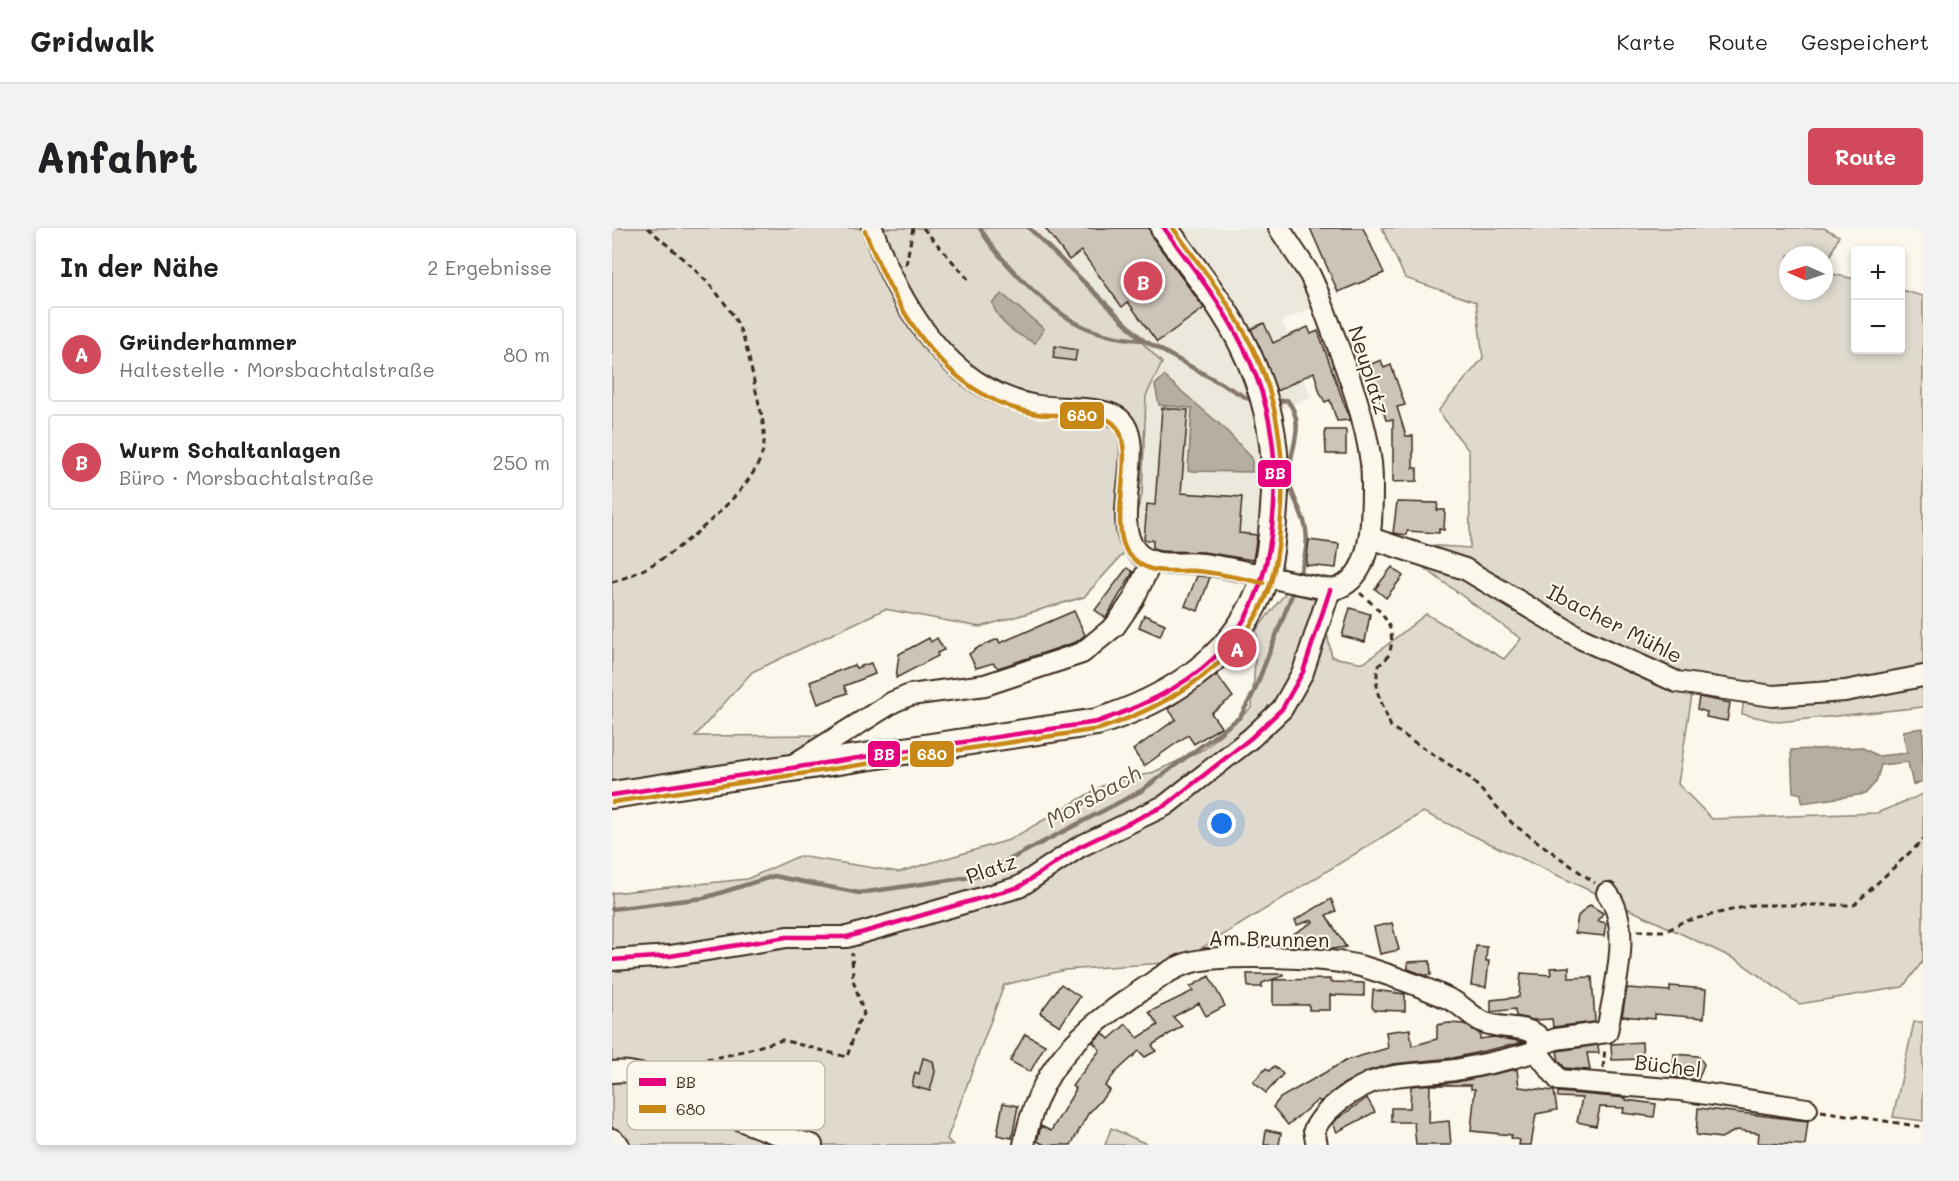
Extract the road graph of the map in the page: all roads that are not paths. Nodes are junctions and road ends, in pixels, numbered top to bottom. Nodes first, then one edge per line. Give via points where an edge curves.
1 (872, 228) edge
2 (1164, 228) edge
3 (1280, 228) edge
4 (1370, 538) junction
5 (1152, 561) junction
6 (1277, 578) junction
7 (1329, 586) junction
8 (1923, 676) edge
9 (788, 768) junction
10 (612, 795) edge
11 (1607, 893) road end
12 (612, 960) edge
13 (1484, 1022) joint
14 (1537, 1048) junction
15 (627, 1071) edge
16 (612, 1072) edge
17 (1807, 1109) road end
18 (765, 1130) edge
19 (612, 1139) edge
20 (619, 1145) edge
21 (812, 1145) edge
22 (1024, 1145) edge
23 (1317, 1145) edge

1 - 5 street via 883,260 923,328 949,359 982,386 1036,405 1106,412 1128,429 1127,531 1135,550
2 - 6 main road via 1232,324 1265,400 1275,449 1272,542
3 - 4 street, Neuplatz via 1319,296 1362,423 1372,482
4 - 7 street, Neuplatz via 1358,571
4 - 8 street, Ibacher Mühle via 1466,569 1582,639 1677,682 1781,696 1845,691
5 - 6 street via 1200,564
5 - 9 street via 1116,626 1082,653 985,685 910,695
6 - 7 street
6 - 9 main road via 1256,600 1230,642 1201,669 1134,710 1097,722
7 - 12 street, Platz via 1302,672 1282,709 1182,794 1147,816 1079,847 1019,887 860,935 830,939 787,937 670,956
9 - 10 main road
11 - 14 street via 1614,902 1621,931 1607,1032 1556,1039
13 - 14 street, Büchel via 1533,1031 1539,1037
13 - 22 street, Am Brunnen via 1454,1002 1362,967 1252,958 1190,962 1169,971 1085,1031 1042,1086 1029,1115
14 - 17 street, Büchel via 1559,1080 1680,1090
14 - 23 street via 1484,1064 1393,1076 1376,1082 1322,1115 1314,1130
15 - 16 street
18 - 21 street
19 - 20 street

